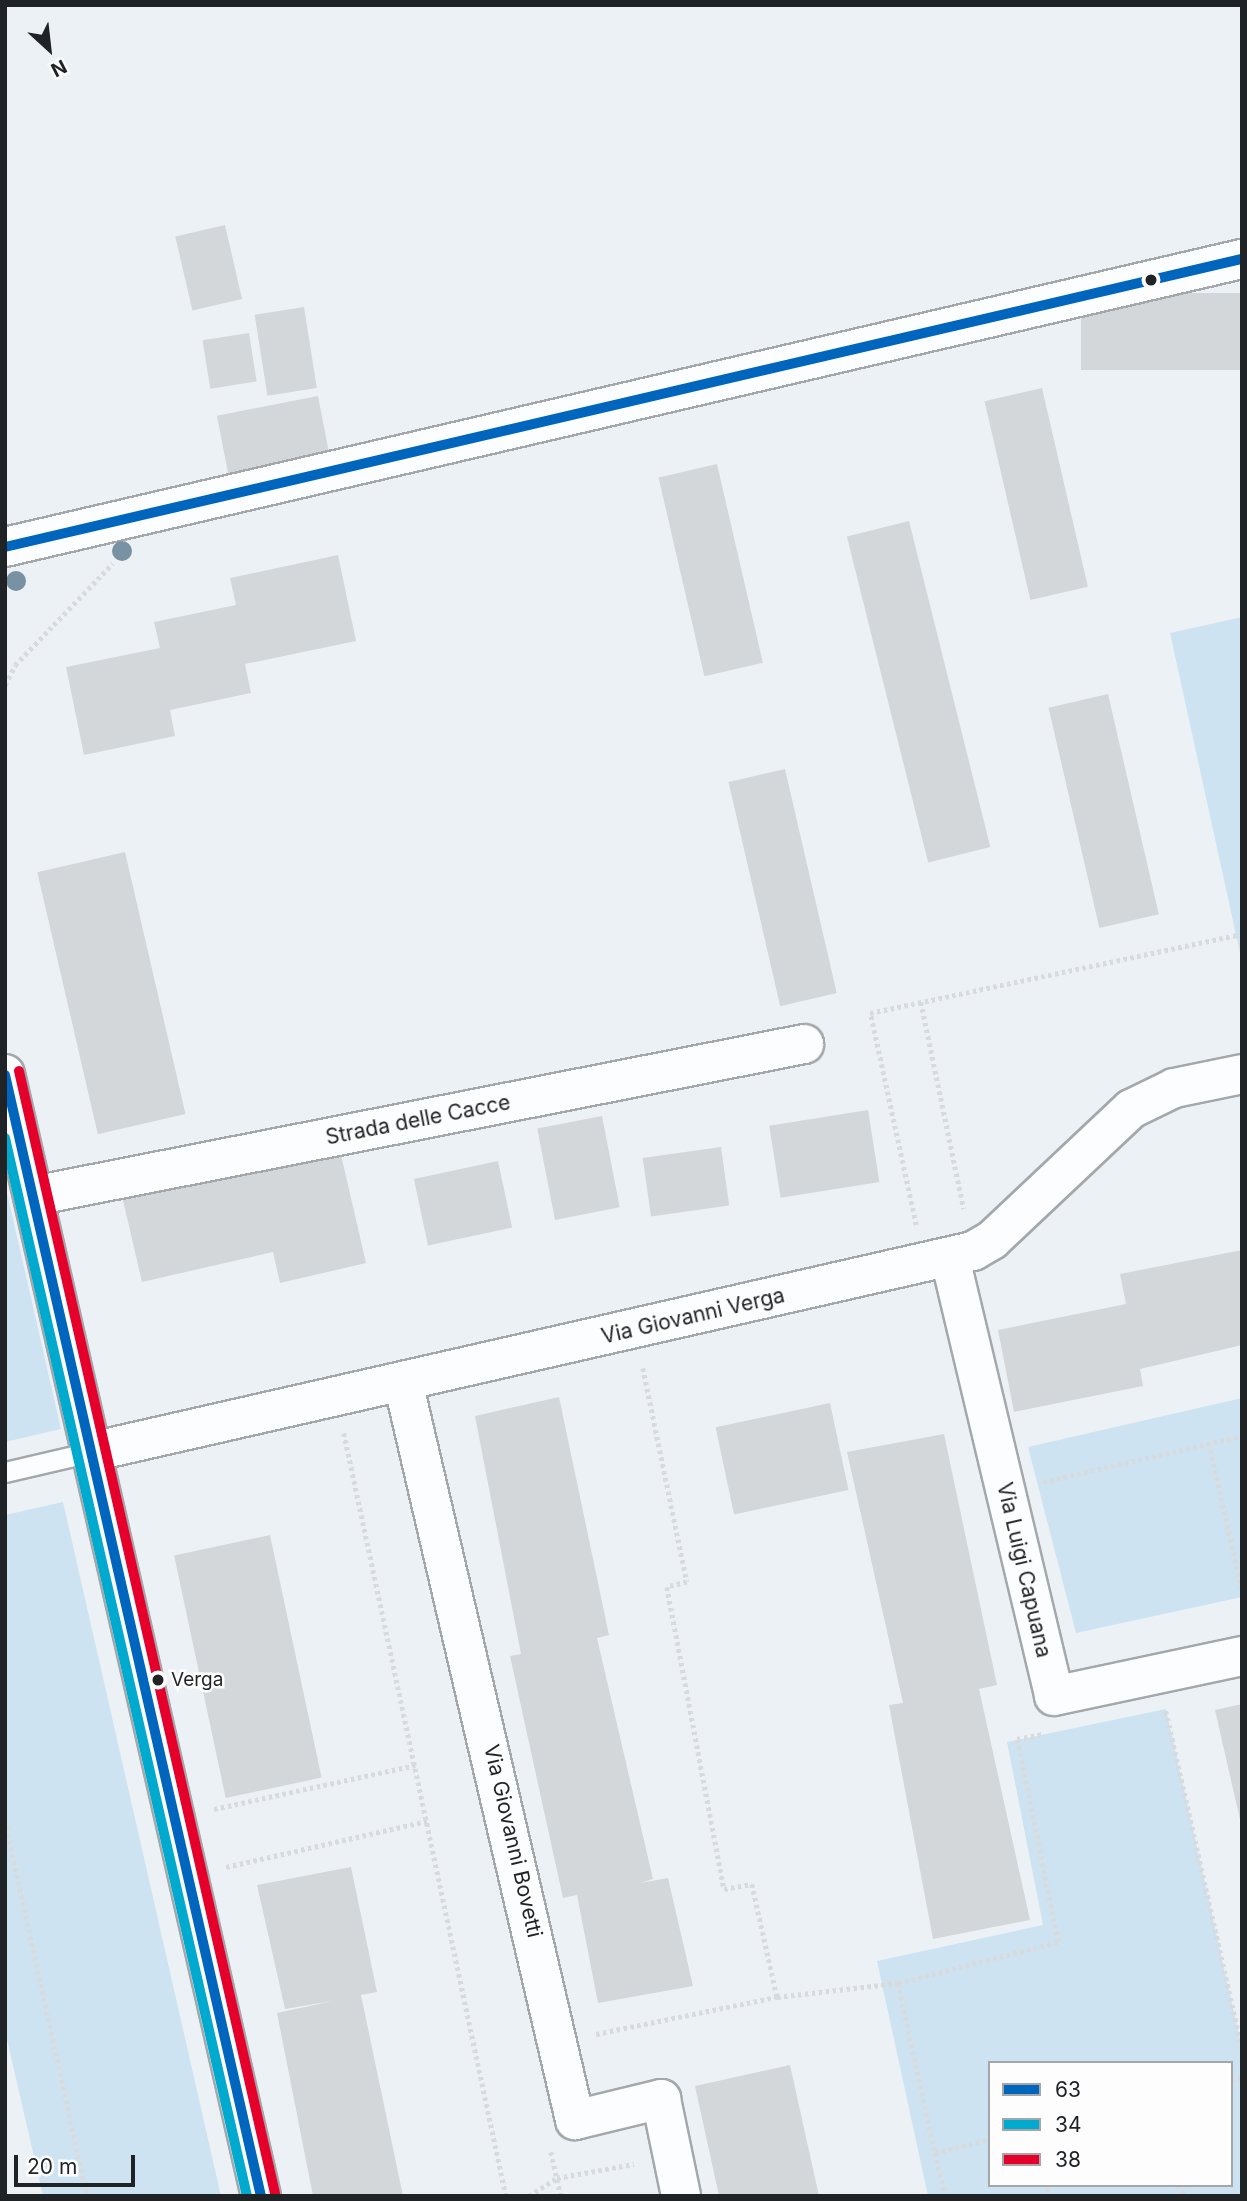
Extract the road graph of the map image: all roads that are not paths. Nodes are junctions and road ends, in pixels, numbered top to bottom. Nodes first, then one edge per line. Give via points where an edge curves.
1 (1242, 259) edge
2 (5, 547) edge
3 (804, 1044) dead end
4 (5, 1074) edge
5 (1242, 1074) edge
6 (33, 1196) junction
7 (949, 1257) junction
8 (403, 1382) junction
9 (92, 1452) junction
10 (5, 1472) edge
11 (1242, 1656) edge
12 (261, 2196) edge
13 (681, 2196) edge

1 - 2 street
3 - 6 street, Strada delle Cacce
4 - 6 street
5 - 7 street, Via Giovanni Verga via 1174,1088 1131,1109 992,1240
6 - 9 street
7 - 8 street, Via Giovanni Verga
7 - 11 street, Via Luigi Capuana via 1054,1696
8 - 9 street, Via Giovanni Verga
8 - 13 street, Via Giovanni Bovetti via 561,2042 575,2120 660,2099
9 - 10 lane
9 - 12 street

